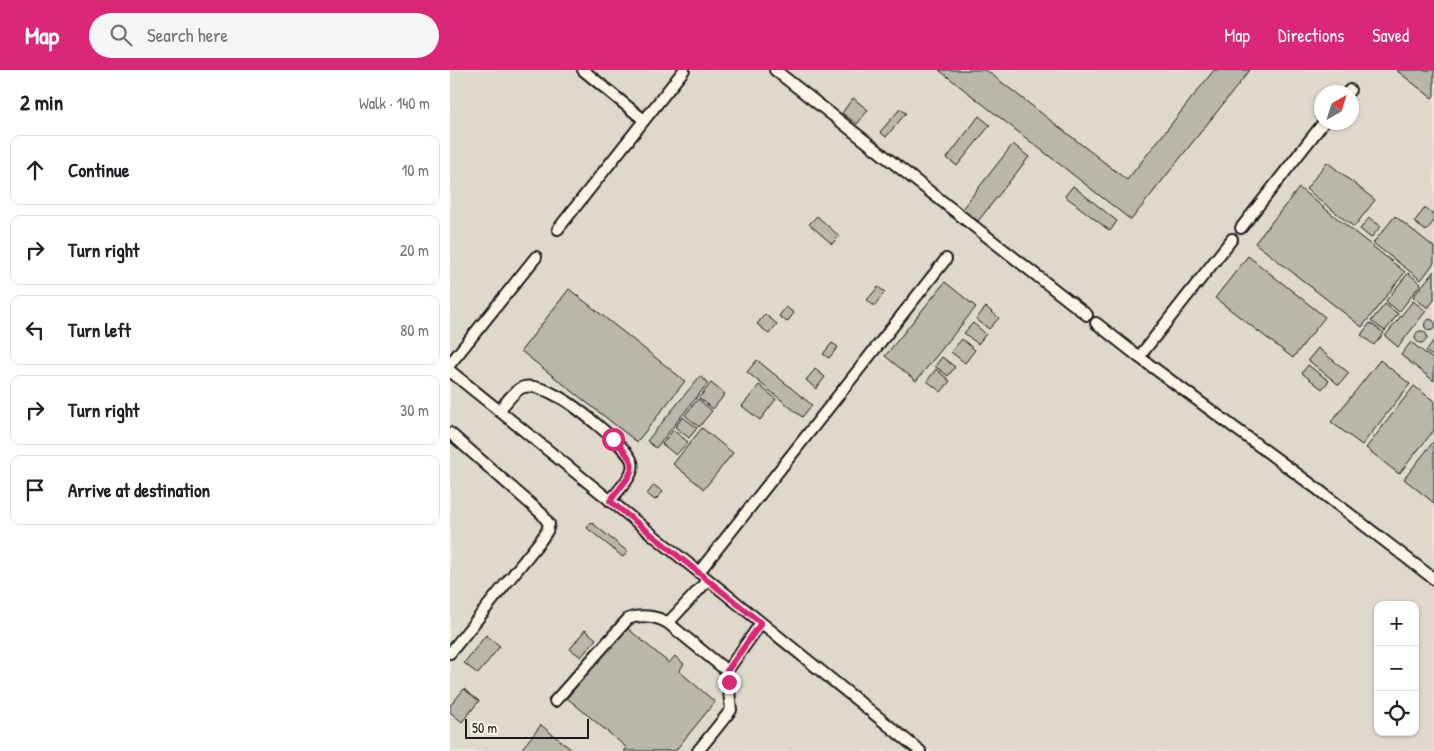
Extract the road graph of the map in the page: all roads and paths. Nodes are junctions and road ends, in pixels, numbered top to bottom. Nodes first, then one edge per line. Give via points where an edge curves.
1 (582, 70) edge
2 (684, 70) edge
3 (775, 70) edge
4 (644, 120) junction
5 (1318, 130) edge
6 (1241, 228) dead end
7 (558, 229) dead end
8 (1232, 239) dead end
9 (536, 257) dead end
10 (946, 259) dead end
11 (1087, 315) dead end
12 (1096, 322) dead end
13 (1139, 357) junction
14 (450, 364) edge
15 (450, 371) edge
16 (499, 411) junction
17 (451, 437) edge
18 (610, 501) junction
19 (698, 572) junction
20 (1434, 579) edge
21 (708, 580) junction
22 (668, 623) junction
23 (761, 623) junction
24 (450, 653) edge
25 (727, 671) junction
26 (556, 701) dead end
27 (698, 751) edge
28 (920, 751) edge

1 - 4 lane
2 - 4 lane
3 - 11 lane
4 - 7 lane
5 - 6 lane
8 - 13 lane
9 - 14 lane
10 - 19 lane
12 - 13 lane
13 - 20 lane
15 - 16 lane
16 - 18 lane
16 - 18 lane via 520,388 526,386 559,396 613,439 629,454 633,463 632,473
17 - 24 lane via 542,514 548,524 541,540
18 - 19 lane
19 - 21 lane
21 - 22 lane
21 - 23 lane
22 - 25 lane
22 - 26 lane via 644,616 628,619
23 - 25 lane
23 - 28 lane
25 - 27 lane via 731,710

